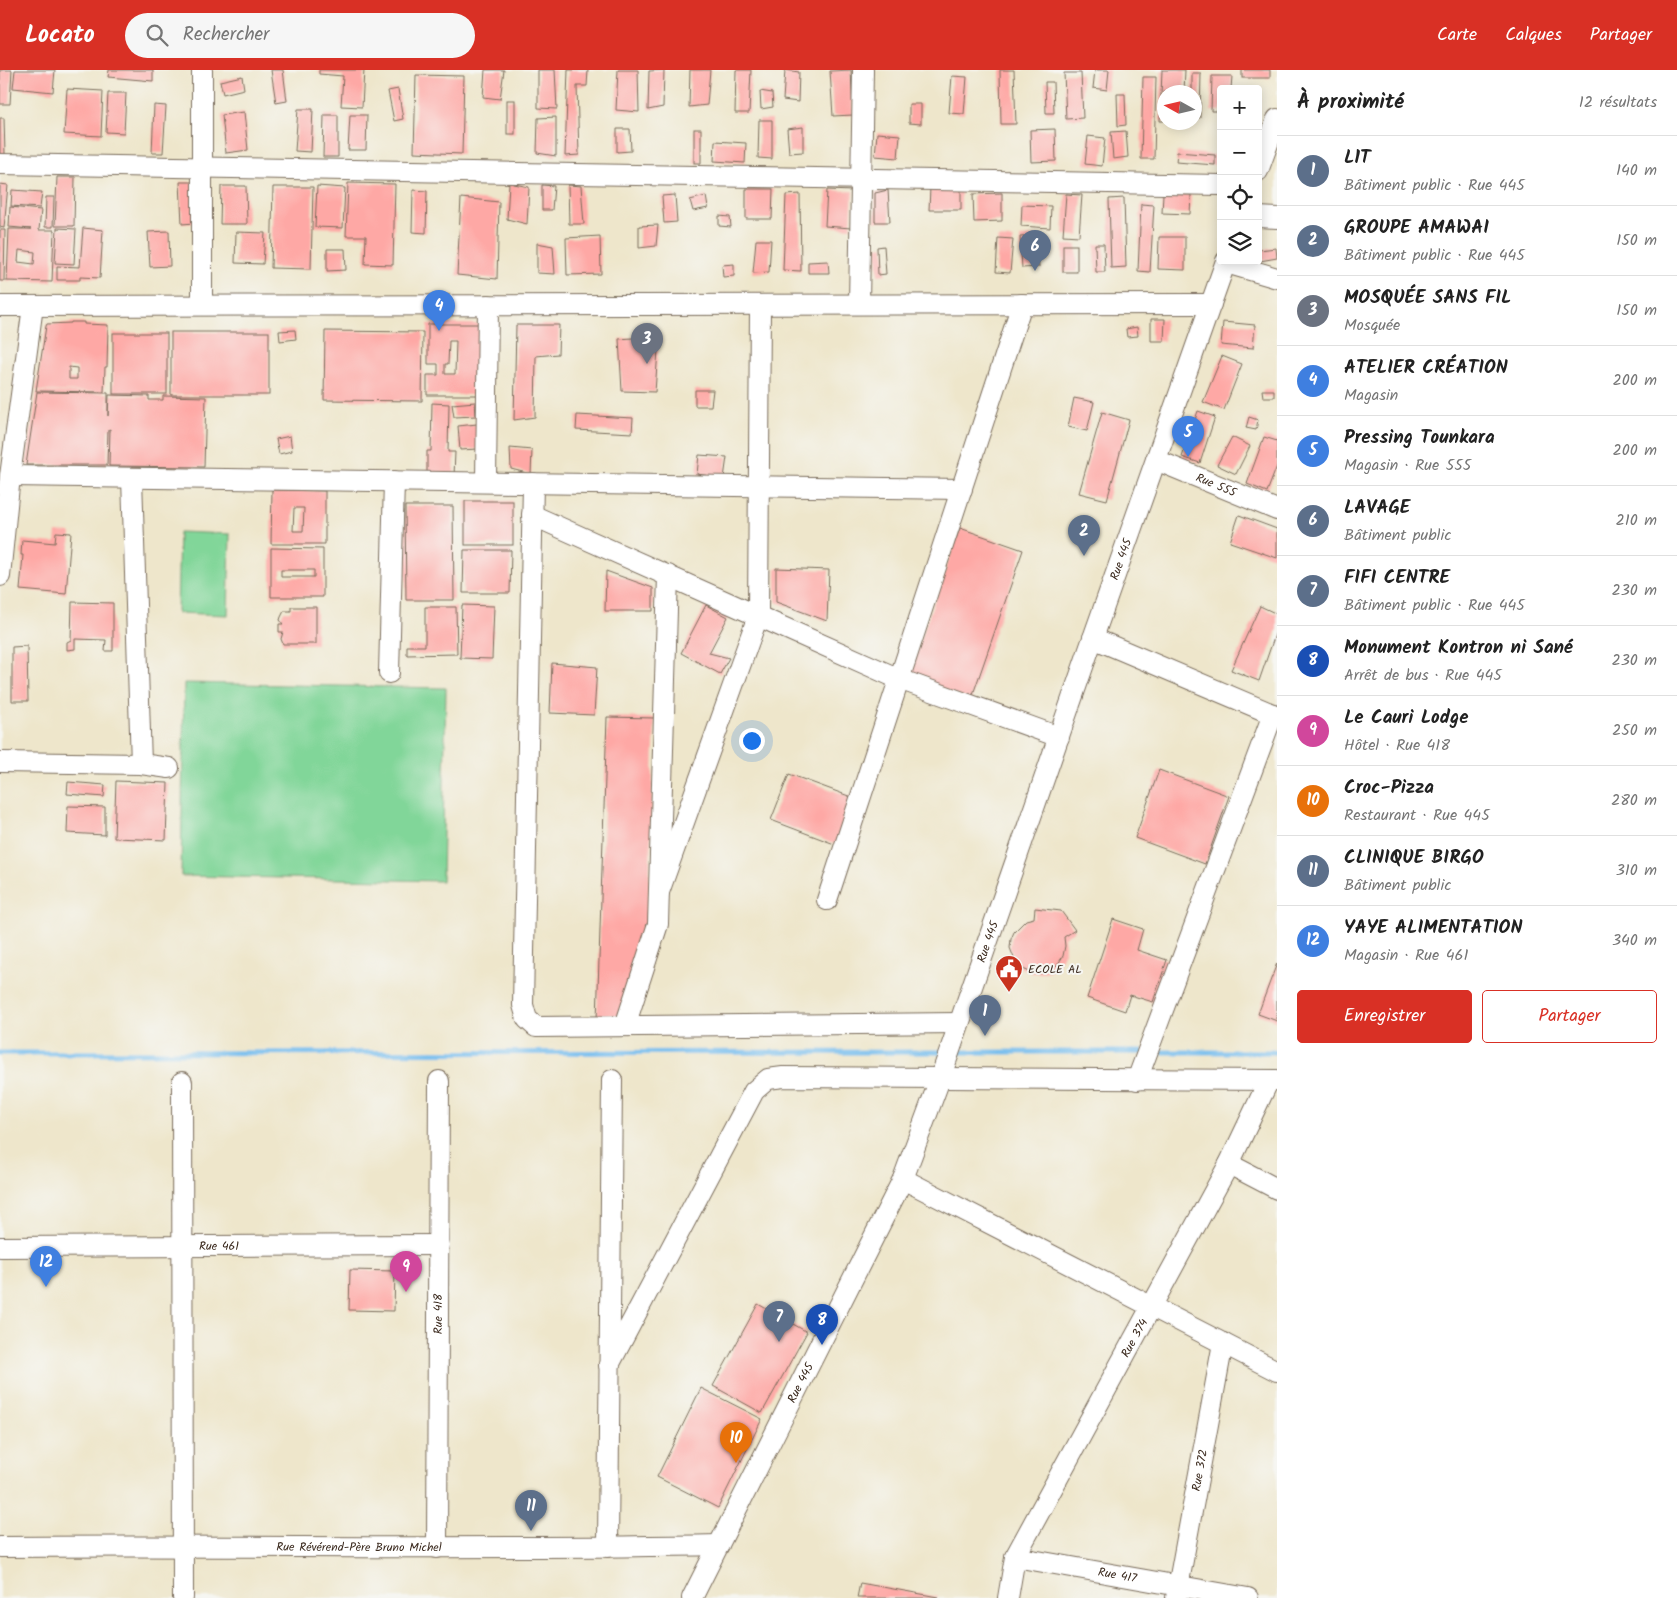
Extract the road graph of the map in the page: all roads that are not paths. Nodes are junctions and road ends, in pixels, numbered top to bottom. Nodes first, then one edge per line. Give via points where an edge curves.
1 (202, 70) edge
2 (863, 70) edge
3 (1277, 119) edge
4 (1262, 160) edge
5 (0, 164) edge
6 (203, 168) junction
7 (862, 179) junction
8 (1217, 185) edge
9 (1262, 217) edge
10 (1277, 218) edge
11 (1225, 265) edge
12 (1236, 265) edge
13 (1277, 278) edge
14 (859, 304) junction
15 (1022, 304) junction
16 (1211, 304) junction
17 (488, 305) junction
18 (760, 305) junction
19 (0, 306) edge
20 (33, 306) junction
21 (202, 306) junction
22 (1156, 460) junction
23 (10, 476) junction
24 (132, 478) junction
25 (394, 481) junction
26 (486, 482) junction
27 (533, 483) junction
28 (759, 486) junction
29 (962, 489) junction
30 (1277, 510) edge
31 (532, 515) junction
32 (668, 575) junction
33 (0, 576) edge
34 (758, 616) junction
35 (1093, 638) junction
36 (389, 673) dead end
37 (899, 680) junction
38 (1275, 715) edge
39 (1059, 737) junction
40 (0, 762) edge
41 (141, 764) junction
42 (169, 768) dead end
43 (659, 892) junction
44 (828, 900) dead end
45 (625, 1026) junction
46 (958, 1027) junction
47 (943, 1071) junction
48 (612, 1080) dead end
49 (1136, 1080) junction
50 (1273, 1080) edge
51 (439, 1081) dead end
52 (182, 1082) dead end
53 (1228, 1164) junction
54 (903, 1179) junction
55 (1277, 1189) edge
56 (438, 1245) junction
57 (182, 1246) junction
58 (0, 1247) edge
59 (1151, 1306) junction
60 (1223, 1343) junction
61 (609, 1365) junction
62 (1277, 1371) edge
63 (719, 1545) junction
64 (182, 1546) junction
65 (0, 1547) edge
66 (608, 1547) junction
67 (437, 1548) junction
68 (1015, 1557) junction
69 (1177, 1592) edge
70 (183, 1598) edge
71 (692, 1598) edge
72 (1008, 1598) edge
73 (1248, 1598) edge

1 - 6 street
2 - 7 street
3 - 4 street
5 - 6 street
6 - 7 street
6 - 21 street
7 - 8 street
7 - 14 street
9 - 10 street
11 - 16 street, Rue 445
12 - 13 street
14 - 15 street
14 - 18 street
15 - 16 street
15 - 29 street
16 - 22 street, Rue 445
17 - 18 street
17 - 21 street
17 - 26 street
18 - 28 street
19 - 20 street
20 - 21 street
20 - 23 street
22 - 30 street, Rue 555
22 - 35 street, Rue 445
23 - 24 street
23 - 33 street
24 - 25 street
24 - 41 street
25 - 26 street
25 - 36 street
26 - 27 street
27 - 28 street
27 - 31 street
28 - 29 street
28 - 34 street
29 - 37 street
31 - 32 street
31 - 45 street via 523,1005 527,1019 536,1027
32 - 34 street
32 - 43 street
34 - 37 street
34 - 43 street
35 - 38 street
35 - 39 street, Rue 445
37 - 39 street
37 - 44 street
38 - 49 street
39 - 46 street, Rue 445
40 - 41 street
41 - 42 street
43 - 45 street via 658,924
45 - 46 street
46 - 47 street, Rue 445
47 - 49 street
47 - 54 street, Rue 445
47 - 61 street via 783,1077 768,1079 754,1091
48 - 61 street
49 - 50 street
50 - 53 street, Rue 374
51 - 56 street, Rue 418
52 - 57 street
53 - 55 street
53 - 59 street, Rue 374
54 - 59 street
54 - 63 street, Rue 445
56 - 57 street, Rue 461
56 - 67 street, Rue 418
57 - 58 street, Rue 461
57 - 64 street
59 - 60 street
59 - 68 street, Rue 374
60 - 62 street
60 - 69 street, Rue 372
61 - 66 street
63 - 66 street, Rue Révérend-Père Bruno Michel
63 - 71 street, Rue 445
64 - 65 street, Rue Révérend-Père Bruno Michel
64 - 67 street, Rue Révérend-Père Bruno Michel
64 - 70 street
66 - 67 street, Rue Révérend-Père Bruno Michel
68 - 69 street, Rue 417
68 - 72 street, Rue 374
69 - 73 street, Rue 417

